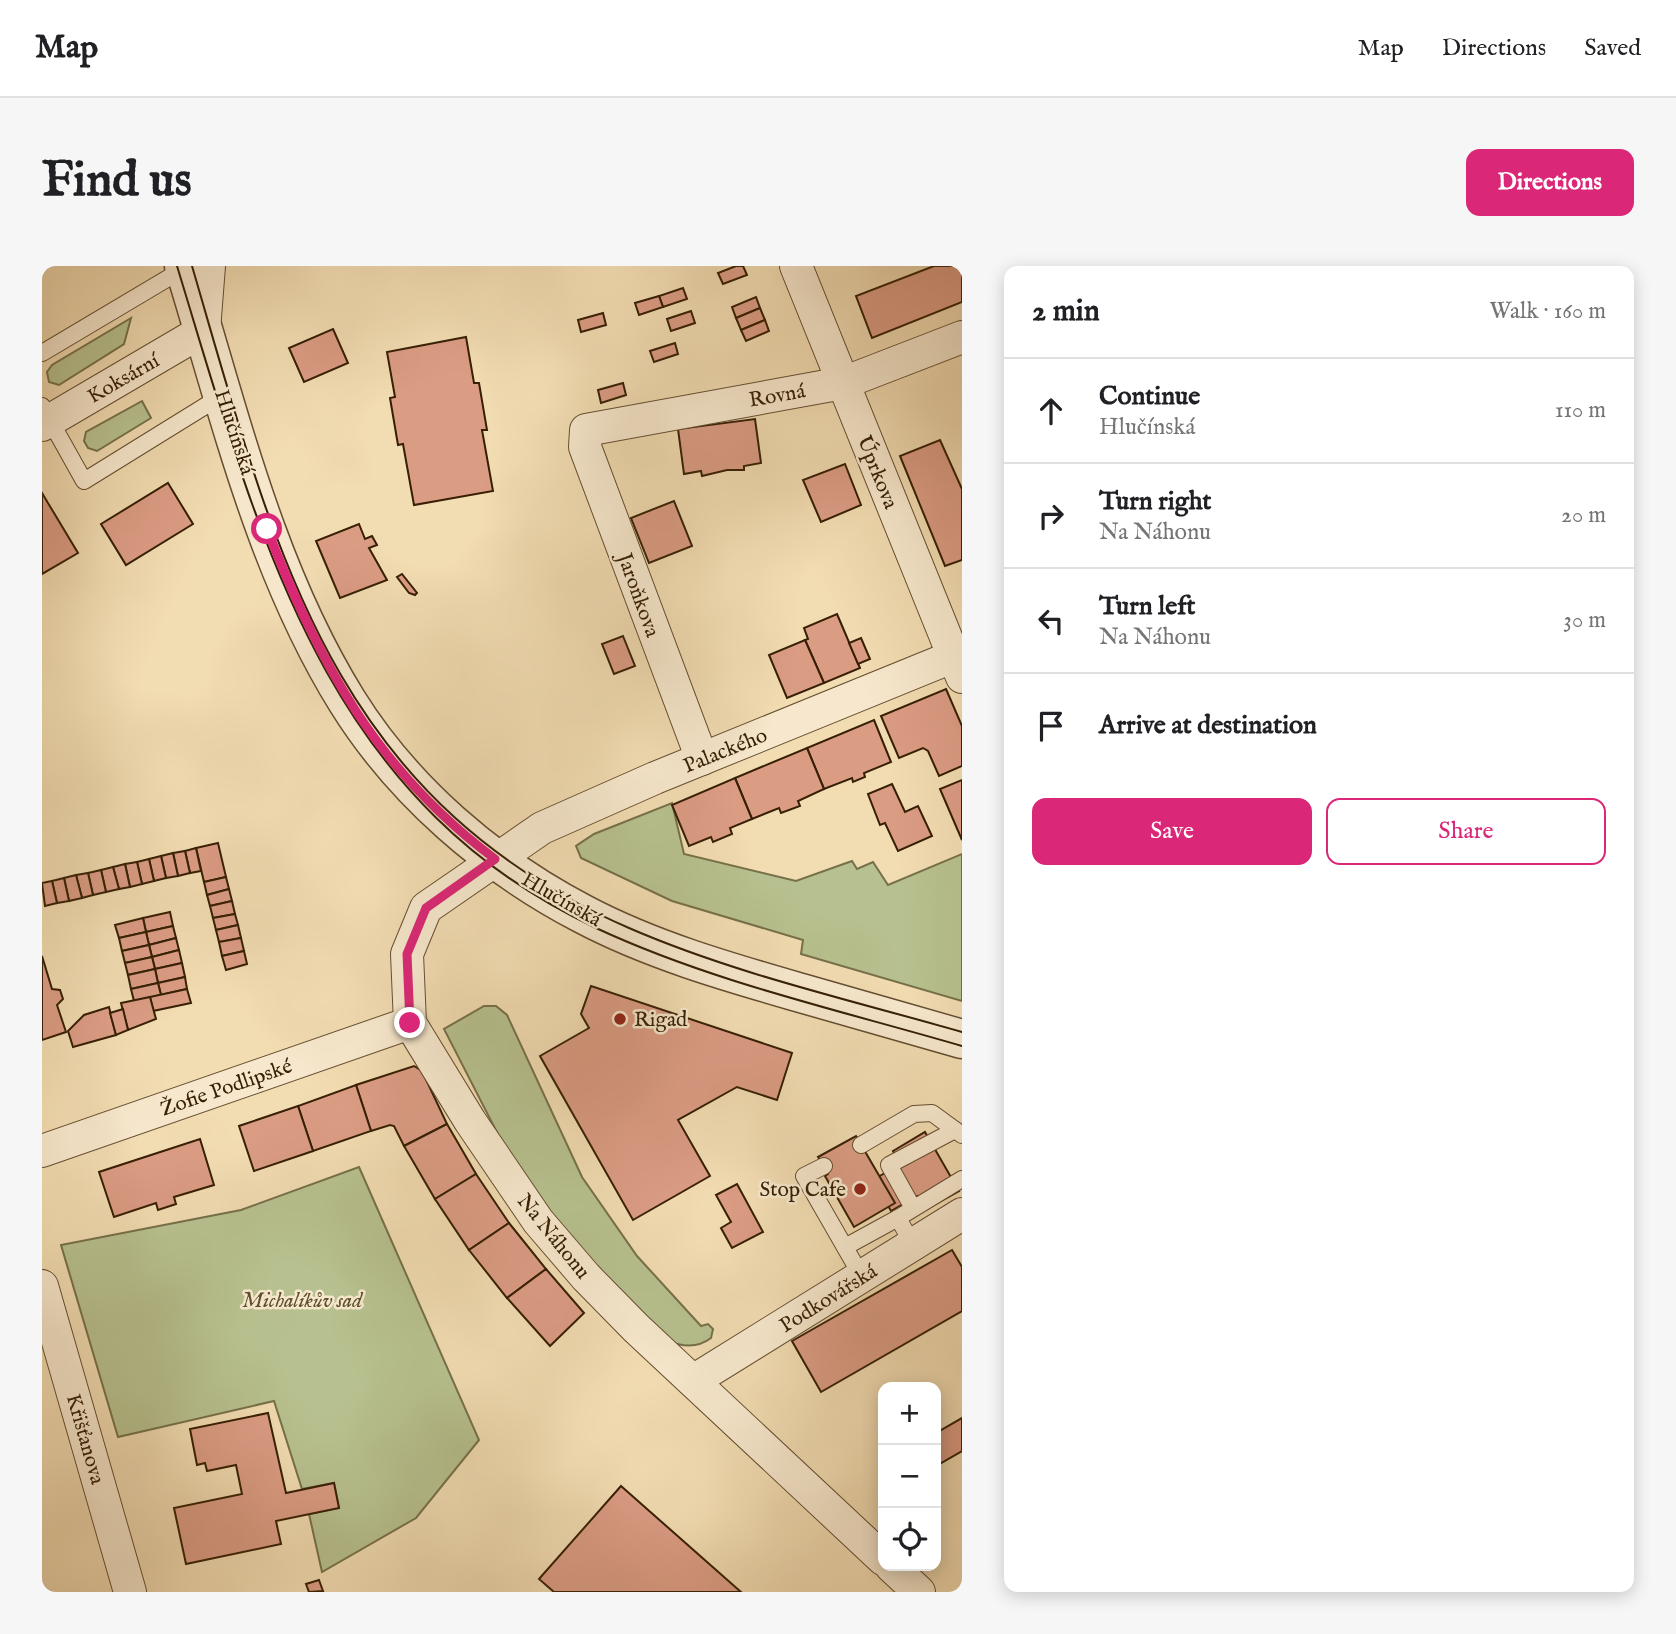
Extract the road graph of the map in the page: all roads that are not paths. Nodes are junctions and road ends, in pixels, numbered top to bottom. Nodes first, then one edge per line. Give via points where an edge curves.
1 (796, 266) edge
2 (192, 267) edge
3 (204, 330) junction
4 (962, 337) edge
5 (42, 353) edge
6 (843, 383) junction
7 (223, 395) junction
8 (45, 417) edge
9 (586, 430) joint
10 (959, 663) edge
11 (702, 759) junction
12 (495, 859) junction
13 (410, 1023) junction
14 (962, 1038) edge
15 (958, 1132) edge
16 (861, 1145) dead end
17 (42, 1151) edge
18 (824, 1166) dead end
19 (962, 1179) edge
20 (913, 1208) junction
21 (962, 1214) edge
22 (898, 1218) junction
23 (913, 1245) junction
24 (845, 1247) junction
25 (862, 1277) junction
26 (42, 1286) edge
27 (693, 1381) junction
28 (878, 1554) edge
29 (896, 1571) edge
30 (130, 1592) edge
31 (919, 1592) edge

1 - 6 street, Úprkova
2 - 3 street, Hlučínská
2 - 5 lane
3 - 7 street, Hlučínská
3 - 8 street, Koksární
4 - 6 street, Rovná
6 - 9 street, Rovná
6 - 10 street, Úprkova
7 - 8 lane via 84,481
7 - 12 street, Hlučínská via 281,566 343,695 408,781
9 - 11 street, Jaroňkova via 589,460
10 - 11 street, Palackého
11 - 12 street, Palackého via 542,828
12 - 13 street, Na Náhonu via 426,908 407,954
12 - 14 street, Hlučínská via 585,916 669,951
13 - 17 street, Žofie Podlipské
13 - 27 street, Na Náhonu via 538,1221 586,1277
15 - 16 lane via 932,1113 914,1114
15 - 20 lane via 889,1166
18 - 24 lane via 804,1176
19 - 20 lane
20 - 22 lane
21 - 23 street, Podkovářská
22 - 23 lane
22 - 24 lane
23 - 25 street, Podkovářská
24 - 25 lane
25 - 27 street, Podkovářská
26 - 30 street, Křišťanova
27 - 28 street, Na Náhonu
29 - 31 street

